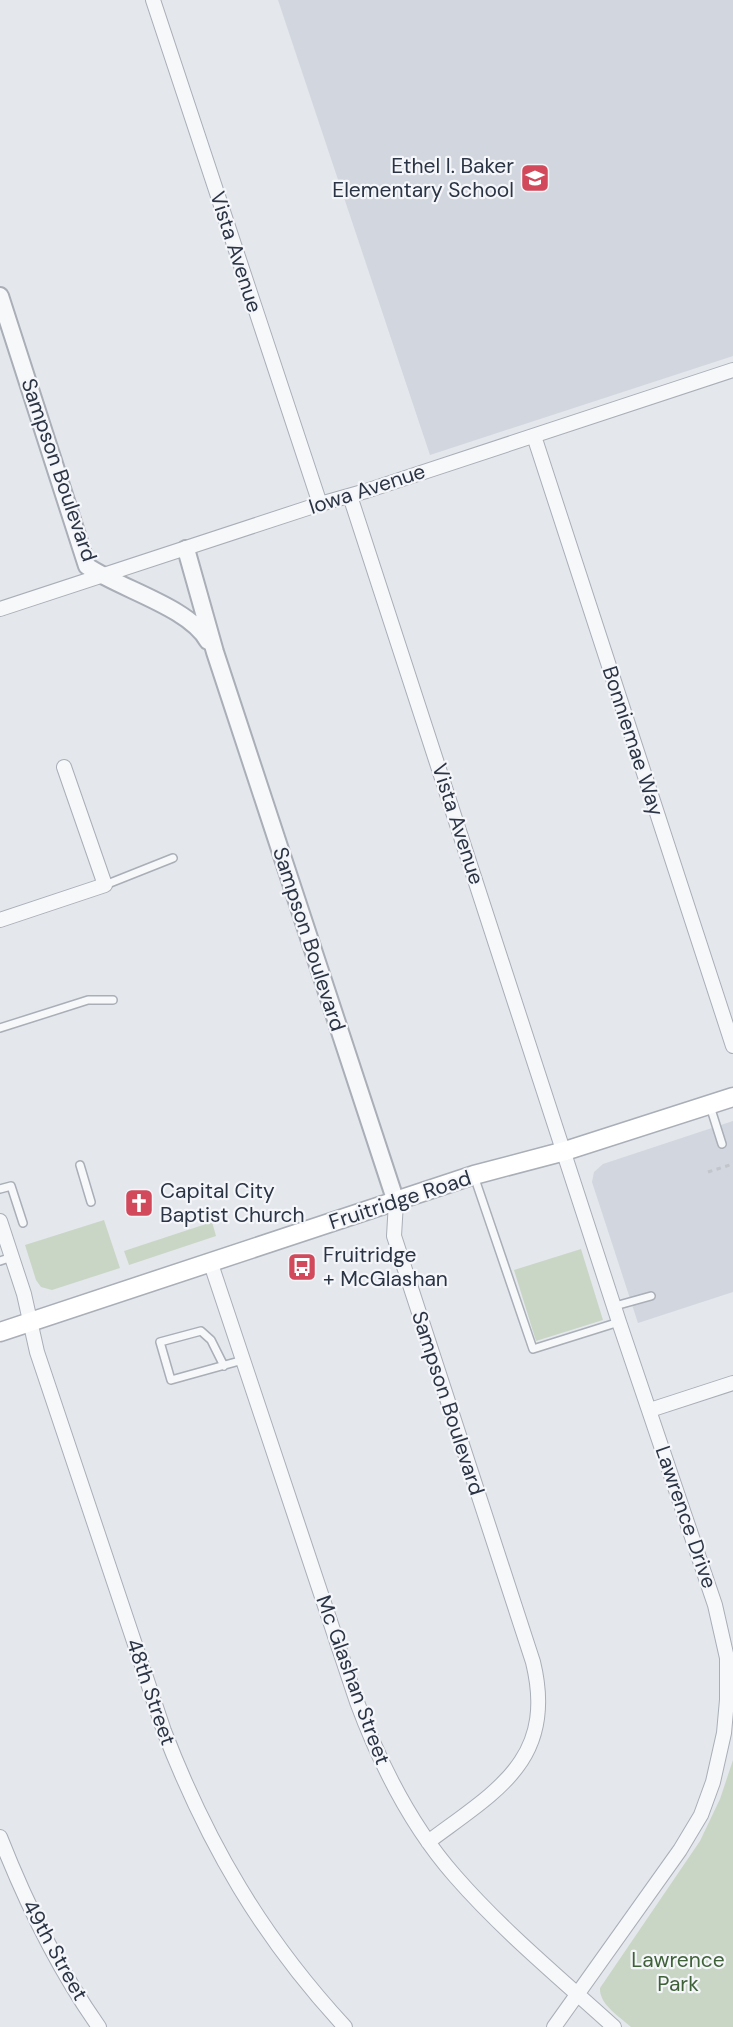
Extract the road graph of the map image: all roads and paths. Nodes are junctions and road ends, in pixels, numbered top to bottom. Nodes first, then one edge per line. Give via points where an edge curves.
1 (153, 0) edge
2 (0, 296) edge
3 (732, 373) edge
4 (534, 436) junction
5 (350, 496) junction
6 (320, 504) junction
7 (186, 549) junction
8 (100, 575) junction
9 (0, 609) edge
10 (215, 652) junction
11 (64, 768) dead end
12 (173, 858) dead end
13 (105, 885) junction
14 (0, 920) edge
15 (113, 1000) dead end
16 (0, 1028) edge
17 (733, 1046) edge
18 (733, 1097) edge
19 (709, 1105) junction
20 (722, 1144) dead end
21 (565, 1151) junction
22 (733, 1164) edge
23 (80, 1165) dead end
24 (708, 1172) dead end
25 (474, 1175) junction
26 (0, 1189) edge
27 (92, 1202) dead end
28 (396, 1202) junction
29 (0, 1221) edge
30 (23, 1223) dead end
31 (6, 1259) edge
32 (210, 1261) junction
33 (651, 1296) dead end
34 (615, 1306) junction
35 (30, 1322) junction
36 (620, 1322) junction
37 (0, 1332) edge
38 (243, 1360) junction
39 (224, 1366) junction
40 (733, 1383) edge
41 (650, 1410) junction
42 (730, 1702) edge
43 (0, 1837) edge
44 (428, 1842) junction
45 (578, 1994) junction
46 (99, 2027) edge
47 (345, 2027) edge
48 (554, 2027) edge
49 (614, 2027) edge

1 - 6 street, Vista Avenue
2 - 8 street, Sampson Boulevard via 87,566
3 - 4 street, Iowa Avenue
4 - 5 street, Iowa Avenue
4 - 17 street, Bonniemae Way
5 - 6 street, Iowa Avenue
5 - 21 street, Vista Avenue
6 - 7 street, Iowa Avenue
7 - 8 street, Iowa Avenue
7 - 10 street, Sampson Boulevard
8 - 9 street, Iowa Avenue
8 - 10 street, Sampson Boulevard via 174,611 203,631
10 - 28 street, Sampson Boulevard
11 - 13 street
12 - 13 lane
13 - 14 street
15 - 16 lane via 88,1000
18 - 19 main road, Fruitridge Road
19 - 20 lane
19 - 21 main road, Fruitridge Road
21 - 25 main road, Fruitridge Road
21 - 34 street, Lawrence Drive
22 - 24 path
23 - 27 lane
25 - 28 main road, Fruitridge Road
25 - 36 lane via 533,1349
26 - 30 lane via 11,1186
28 - 32 main road, Fruitridge Road
28 - 44 street, Sampson Boulevard via 394,1236 532,1662 538,1700 533,1737 513,1774
29 - 31 street, 48th Street
31 - 35 street, 48th Street via 24,1294
32 - 35 main road, Fruitridge Road
32 - 38 street, Mc Glashan Street
33 - 34 lane
34 - 36 street, Lawrence Drive
35 - 37 main road, Fruitridge Road
35 - 47 street, 48th Street via 185,1785 210,1838 255,1914 285,1957
36 - 41 street, Lawrence Drive
38 - 39 lane
38 - 44 street, Mc Glashan Street via 369,1737
39 - 39 lane via 171,1380 160,1342 201,1331 211,1340
40 - 41 street
41 - 42 street, Lawrence Drive via 721,1624
42 - 45 street, Lawrence Drive via 713,1782 701,1815
43 - 46 street, 49th Street via 42,1932
44 - 45 street, Mc Glashan Street via 486,1910
45 - 48 street, Lawrence Drive
45 - 49 street, Mc Glashan Street

